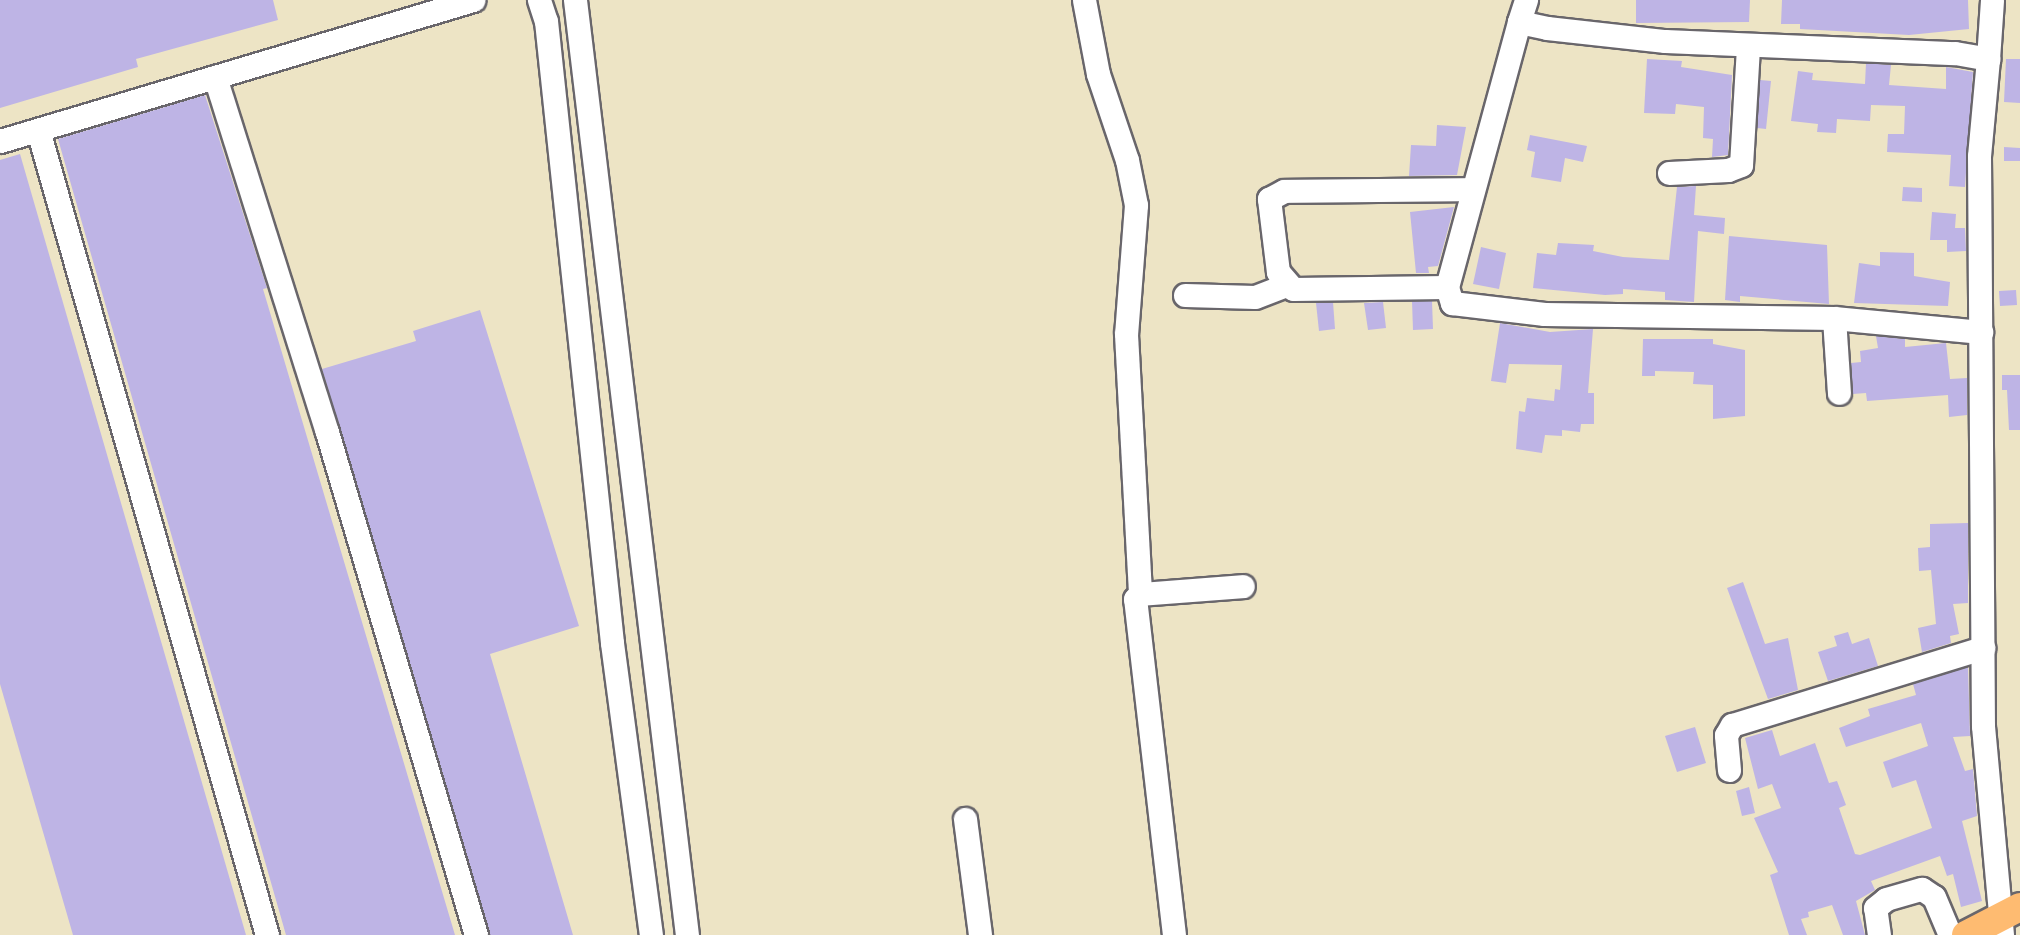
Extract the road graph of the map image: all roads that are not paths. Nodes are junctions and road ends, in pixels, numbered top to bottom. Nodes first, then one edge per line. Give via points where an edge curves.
1 (473, 0) edge
2 (539, 0) edge
3 (575, 0) edge
4 (1084, 0) edge
5 (1992, 0) edge
6 (1522, 11) edge
7 (1748, 46) junction
8 (1988, 59) junction
9 (215, 77) junction
10 (38, 130) junction
11 (0, 141) edge
12 (1669, 173) dead end
13 (1473, 190) junction
14 (1287, 285) junction
15 (1447, 287) junction
16 (1185, 295) dead end
17 (1834, 318) junction
18 (1981, 332) junction
19 (1839, 393) dead end
20 (1243, 586) dead end
21 (1140, 594) junction
22 (1983, 648) junction
23 (1729, 770) dead end
24 (965, 819) dead end
25 (2006, 923) edge
26 (267, 935) edge
27 (476, 935) edge
28 (651, 935) edge
29 (687, 935) edge
30 (980, 935) edge
31 (1174, 935) edge
32 (1879, 935) edge
33 (1950, 935) edge
34 (1966, 935) edge

1 - 9 street
2 - 28 street via 547,21 611,629
3 - 29 street
4 - 21 street via 1098,74 1127,160 1136,205 1126,334
5 - 8 street
6 - 7 street via 1665,41
6 - 13 street
7 - 8 street via 1955,53
7 - 12 street via 1741,164 1728,170
8 - 18 street via 1979,156
9 - 10 street
9 - 27 street via 327,432
10 - 11 street
10 - 26 street
13 - 14 street via 1277,192 1268,205 1278,272
13 - 15 street
14 - 15 street via 1300,289
14 - 16 street via 1255,297
15 - 17 street via 1452,303 1459,307 1544,314
17 - 18 street
17 - 19 street
18 - 22 street
20 - 21 street
21 - 31 street via 1135,599 1135,614
22 - 23 street via 1732,725 1726,735
22 - 25 street via 1983,726
24 - 30 street
25 - 34 main road
32 - 33 street via 1875,908 1886,899 1922,889 1934,897

